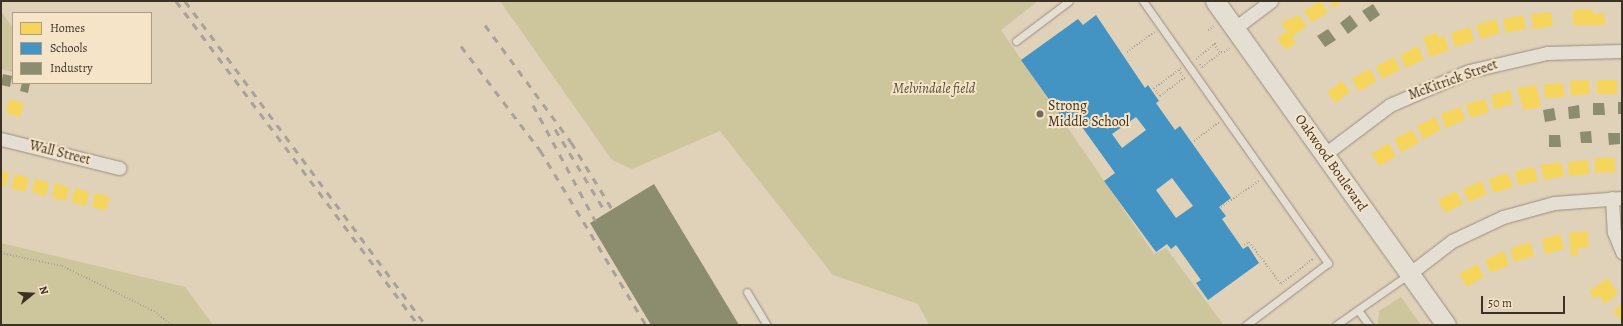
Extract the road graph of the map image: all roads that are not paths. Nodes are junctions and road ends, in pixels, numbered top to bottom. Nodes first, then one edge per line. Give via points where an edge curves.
1 (1069, 1) edge
2 (1143, 1) edge
3 (1215, 1) edge
4 (1271, 1) edge
5 (1234, 37) junction
6 (1016, 40) dead end
7 (1622, 51) edge
8 (1, 139) edge
9 (1324, 154) junction
10 (119, 168) dead end
11 (1617, 198) edge
12 (1622, 252) edge
13 (1409, 274) junction
14 (747, 292) dead end
15 (1358, 310) junction
16 (767, 325) edge
17 (1246, 325) edge
18 (1336, 325) edge
19 (1369, 325) edge
20 (1446, 325) edge

1 - 6 lane
2 - 17 lane via 1328,264
3 - 5 main road, Oakwood Boulevard
4 - 5 street
5 - 9 main road, Oakwood Boulevard
7 - 9 street, McKitrick Street via 1547,53 1469,71 1390,105
8 - 10 street, Wall Street
9 - 13 main road, Oakwood Boulevard
11 - 12 street via 1614,232
11 - 13 street via 1554,203 1503,217 1452,241
13 - 15 lane
13 - 20 main road, Oakwood Boulevard
14 - 16 lane
15 - 18 lane
15 - 19 lane

